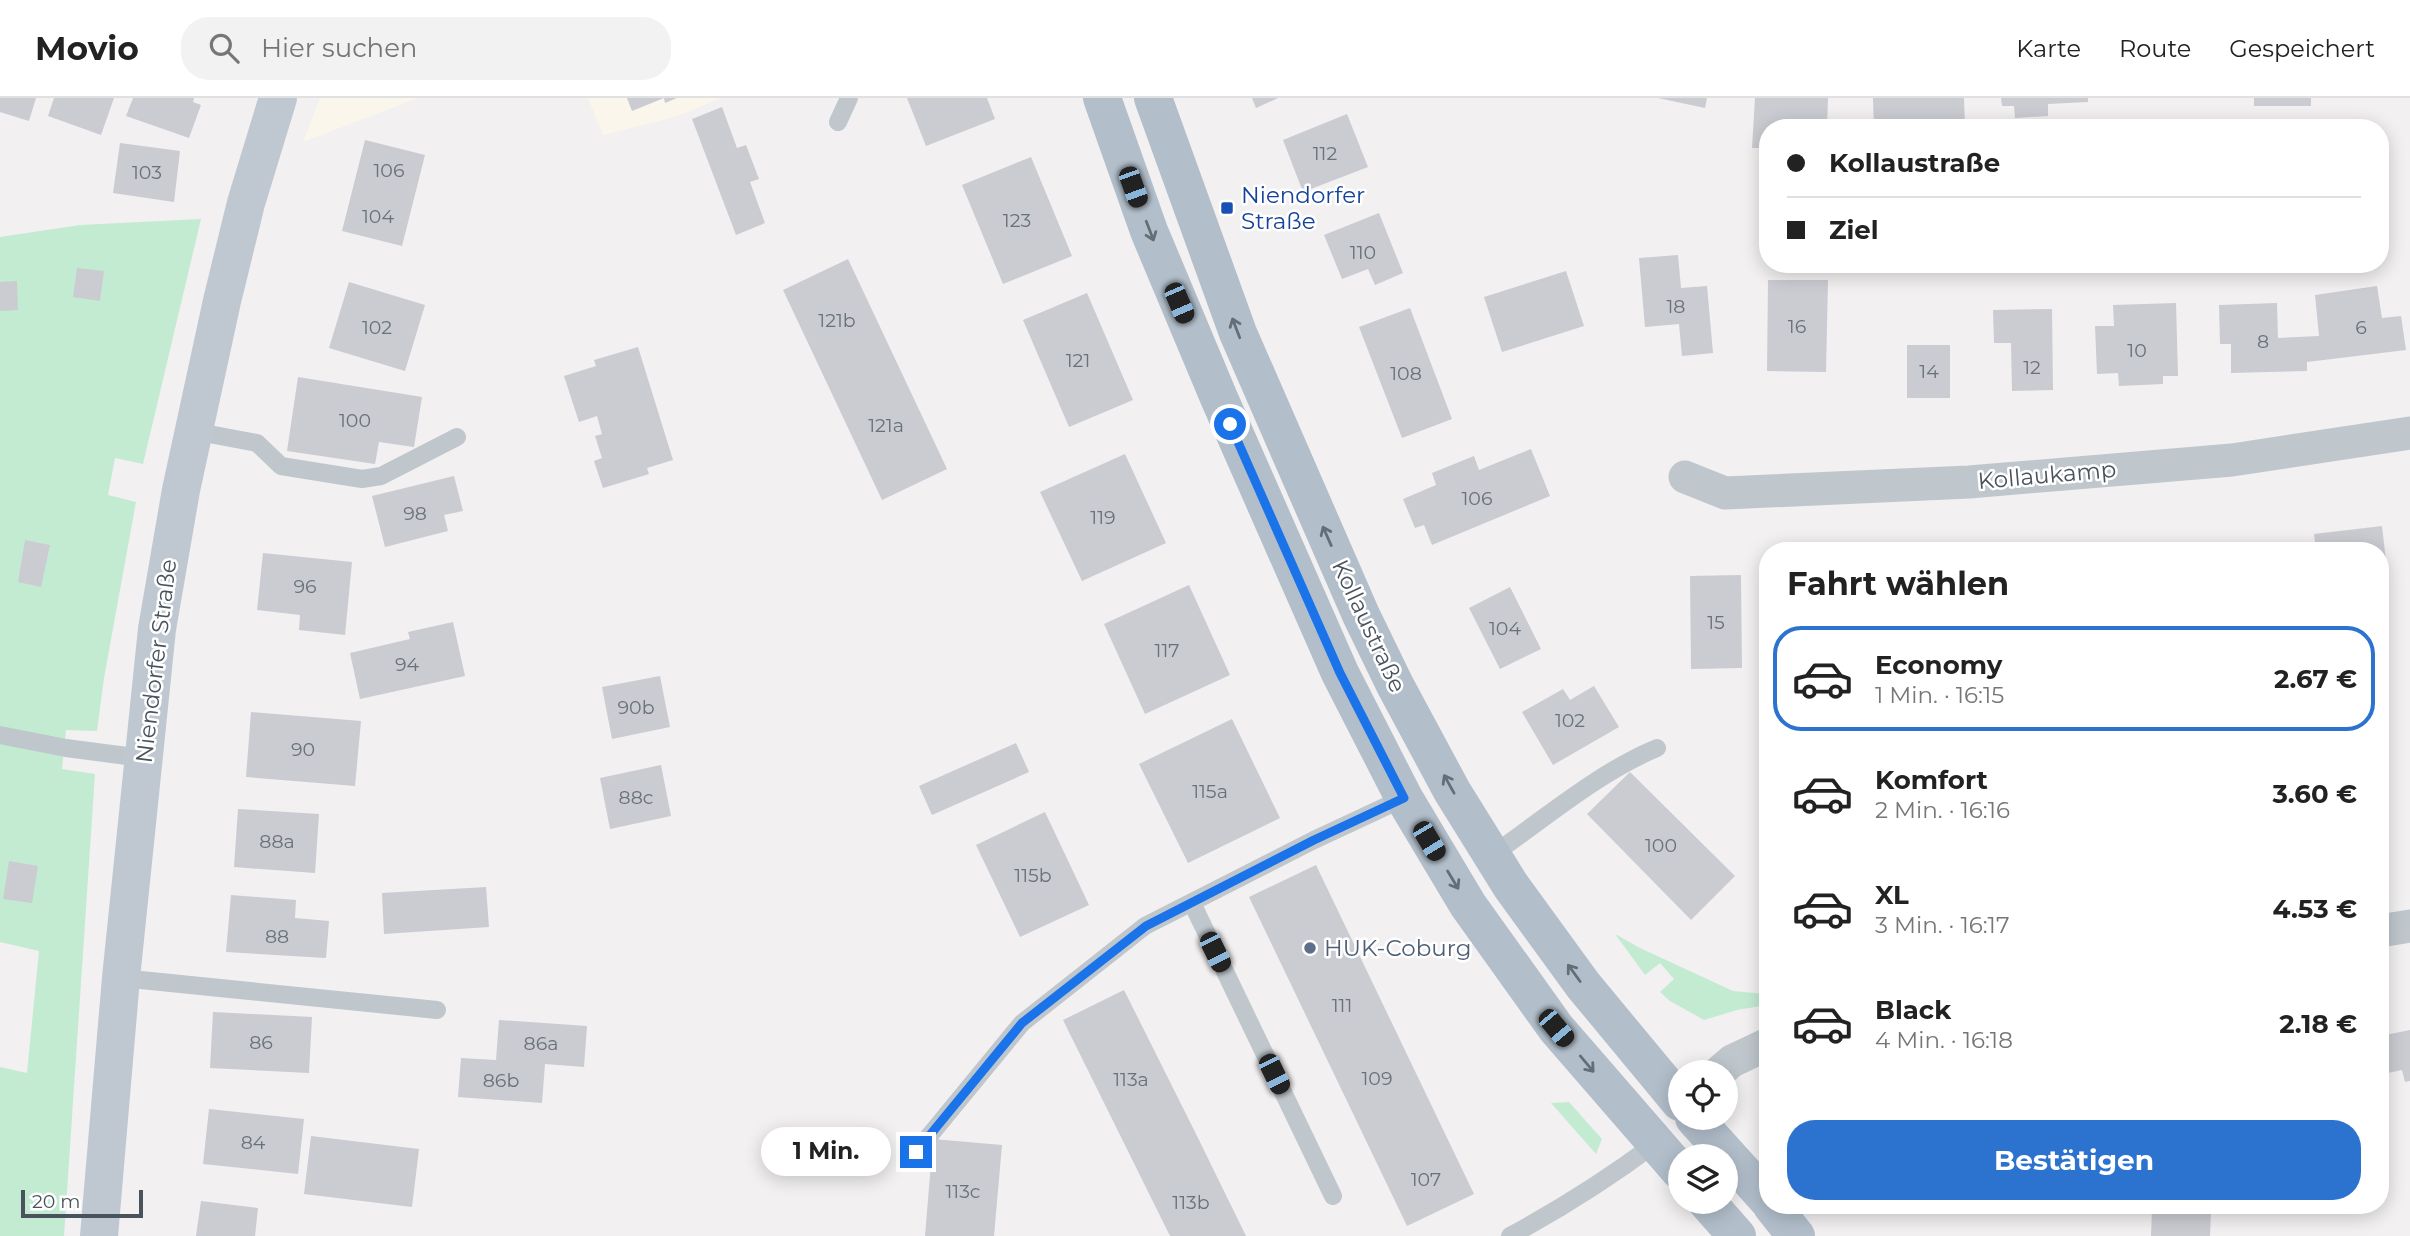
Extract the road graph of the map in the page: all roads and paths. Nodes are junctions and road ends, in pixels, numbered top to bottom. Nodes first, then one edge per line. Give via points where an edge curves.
1 (278, 98) edge
2 (849, 98) edge
3 (1102, 98) edge
4 (1153, 98) edge
5 (838, 122) dead end
6 (193, 431) junction
7 (2410, 433) edge
8 (457, 436) dead end
9 (1685, 477) dead end
10 (0, 736) edge
11 (1657, 748) dead end
12 (142, 758) junction
13 (1404, 798) junction
14 (1492, 855) junction
15 (1192, 903) junction
16 (2410, 926) edge
17 (2389, 930) edge
18 (121, 978) junction
19 (437, 1010) dead end
20 (1759, 1048) edge
21 (1734, 1060) edge
22 (1668, 1088) edge
23 (1704, 1130) edge
24 (916, 1152) dead end
25 (1668, 1157) edge
26 (1759, 1190) edge
27 (1333, 1196) dead end
28 (1718, 1214) edge
29 (1778, 1214) edge
30 (99, 1236) edge
31 (1510, 1236) edge
32 (1737, 1236) edge
33 (1796, 1236) edge

1 - 6 main road, Niendorfer Straße via 240,228
2 - 5 lane
3 -> 13 main road, Kollaustraße via 1149,231 1219,398 1340,673
14 -> 4 main road, Kollaustraße via 1439,767 1361,615 1238,332
6 - 8 lane via 257,443 281,466 362,479 381,476
6 - 12 main road, Niendorfer Straße via 160,615
7 - 9 street, Kollaukamp via 2232,460 1969,482 1725,493
10 - 12 lane
11 - 14 lane via 1632,759
12 - 18 main road, Niendorfer Straße
13 - 15 lane
13 -> 25 main road, Kollaustraße via 1468,905 1556,1028
22 -> 14 main road, Kollaustraße via 1583,985
15 - 24 lane via 1146,926 1022,1023
15 - 27 lane
16 - 17 street
18 - 19 lane
18 - 30 main road, Niendorfer Straße
20 - 21 street
23 - 26 main road
25 - 31 lane via 1599,1185
28 - 32 main road
29 - 33 main road

